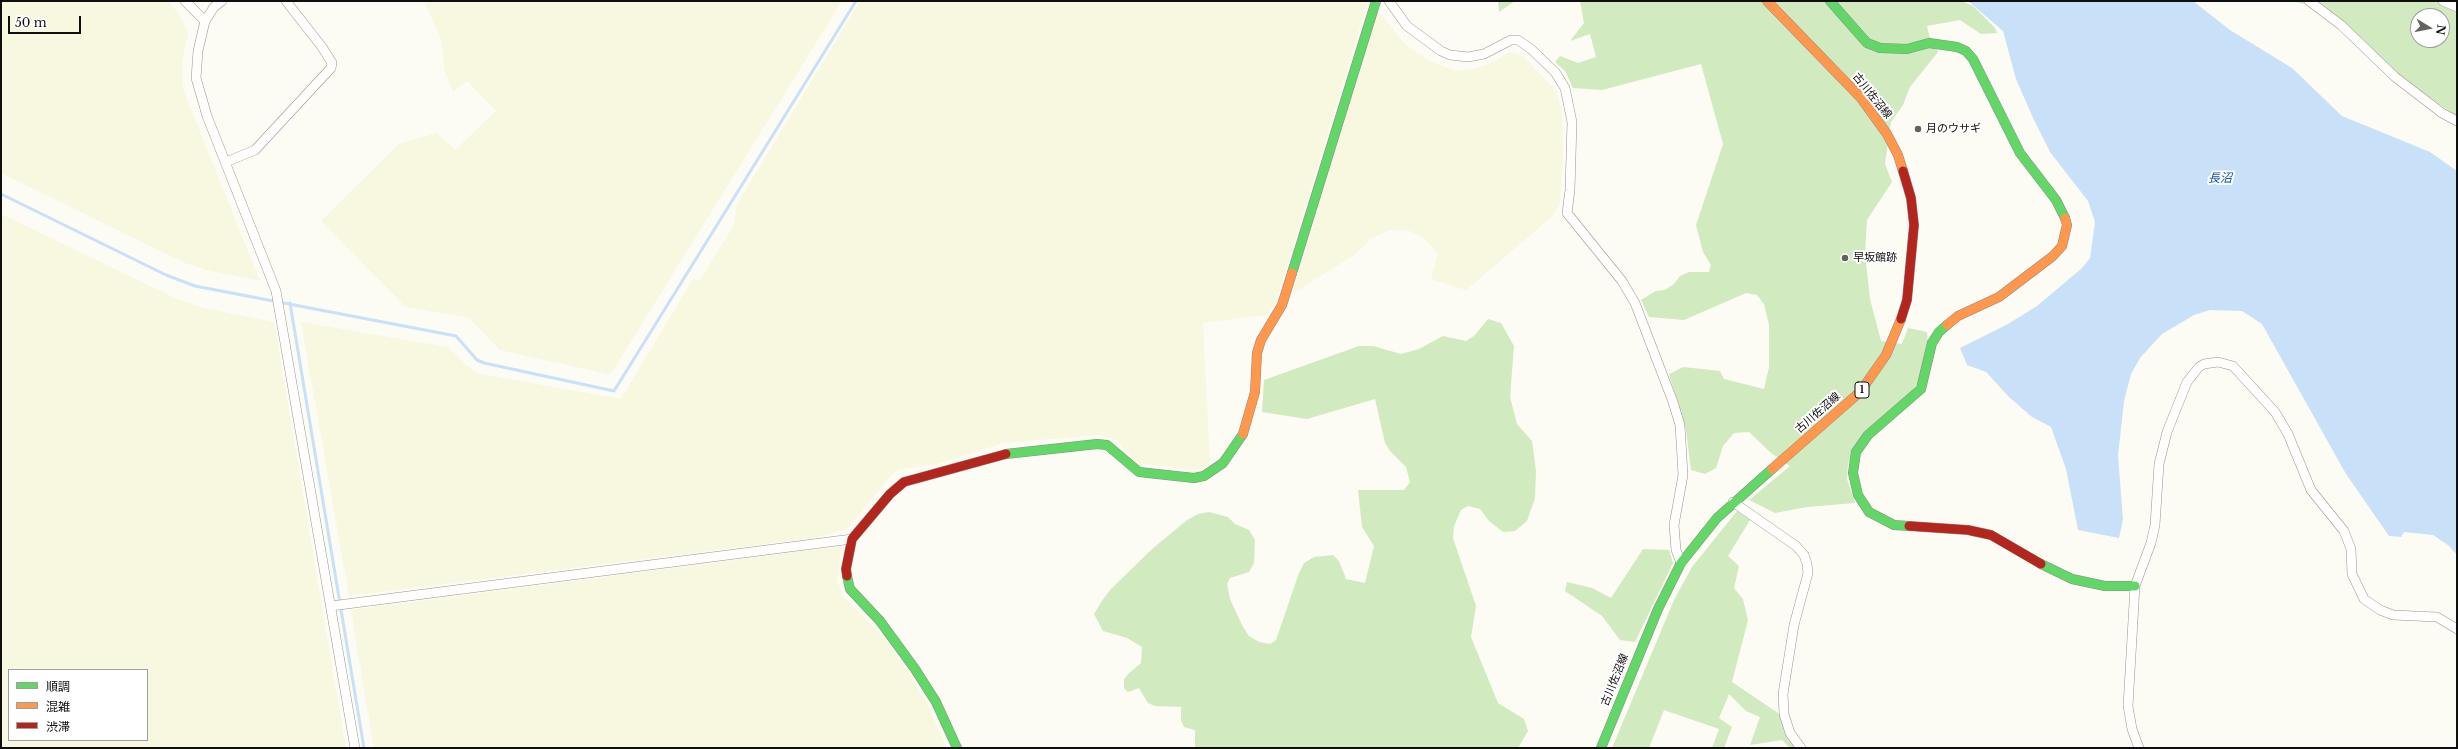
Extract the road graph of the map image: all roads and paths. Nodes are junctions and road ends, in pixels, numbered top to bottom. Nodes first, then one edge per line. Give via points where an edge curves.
1 (185, 1) edge
2 (222, 1) edge
3 (286, 1) edge
4 (1376, 1) edge
5 (1389, 1) edge
6 (1767, 1) edge
7 (1830, 1) edge
8 (2309, 1) edge
9 (2443, 1) edge
10 (2457, 6) edge
11 (205, 22) junction
12 (2457, 120) edge
13 (226, 162) junction
14 (1733, 502) junction
15 (852, 539) junction
16 (1681, 563) junction
17 (2135, 586) junction
18 (337, 605) junction
19 (2457, 629) edge
20 (355, 748) edge
21 (957, 748) edge
22 (1601, 748) edge
23 (1801, 748) edge
24 (2139, 748) edge

1 - 11 street
2 - 11 street
3 - 13 street via 322,47 332,63 331,68 255,150
4 - 15 street via 1282,305 1256,353 1255,392 1244,435 1223,463 1204,476 1194,478 1139,472 1107,446 1097,444 1014,452 904,482 885,499
5 - 16 street via 1407,26 1450,55 1468,57 1484,54 1511,40 1518,40 1532,49 1565,88 1572,122 1571,179 1567,213 1622,281 1635,303 1680,426 1683,474 1674,532 1676,550
6 - 14 street, 古川佐沼線 / 1 via 1861,98 1887,134 1898,155 1911,198 1914,254 1901,320 1886,355 1874,373 1846,407
7 - 17 street via 1867,44 1880,48 1907,49 1929,43 1957,46 1966,51 1973,59 2020,153 2064,212 2067,225 2062,246 2054,256 1998,296 1958,316 1939,332 1932,343 1920,389 1868,435 1856,452 1853,473 1858,495 1869,512 1894,525 1968,530 1991,535 2072,579 2106,586
8 - 12 street via 2341,25 2395,77 2442,113
9 - 10 street
11 - 13 street via 196,78 207,116
13 - 18 street via 276,291
14 - 16 street, 古川佐沼線 / 1 via 1708,528
14 - 23 street via 1796,546 1804,554 1807,564 1808,573 1794,625 1783,699 1784,714 1790,733
15 - 18 street
15 - 21 street via 846,569 850,589 880,621 915,668 936,702
16 - 22 street, 古川佐沼線 / 1 via 1658,610
17 - 19 street via 2151,544 2155,525 2159,464 2167,432 2192,374 2204,364 2227,363 2238,370 2283,424 2306,480 2344,531 2351,550 2352,574 2364,599 2393,615 2437,617
17 - 24 street via 2128,706
18 - 20 street

